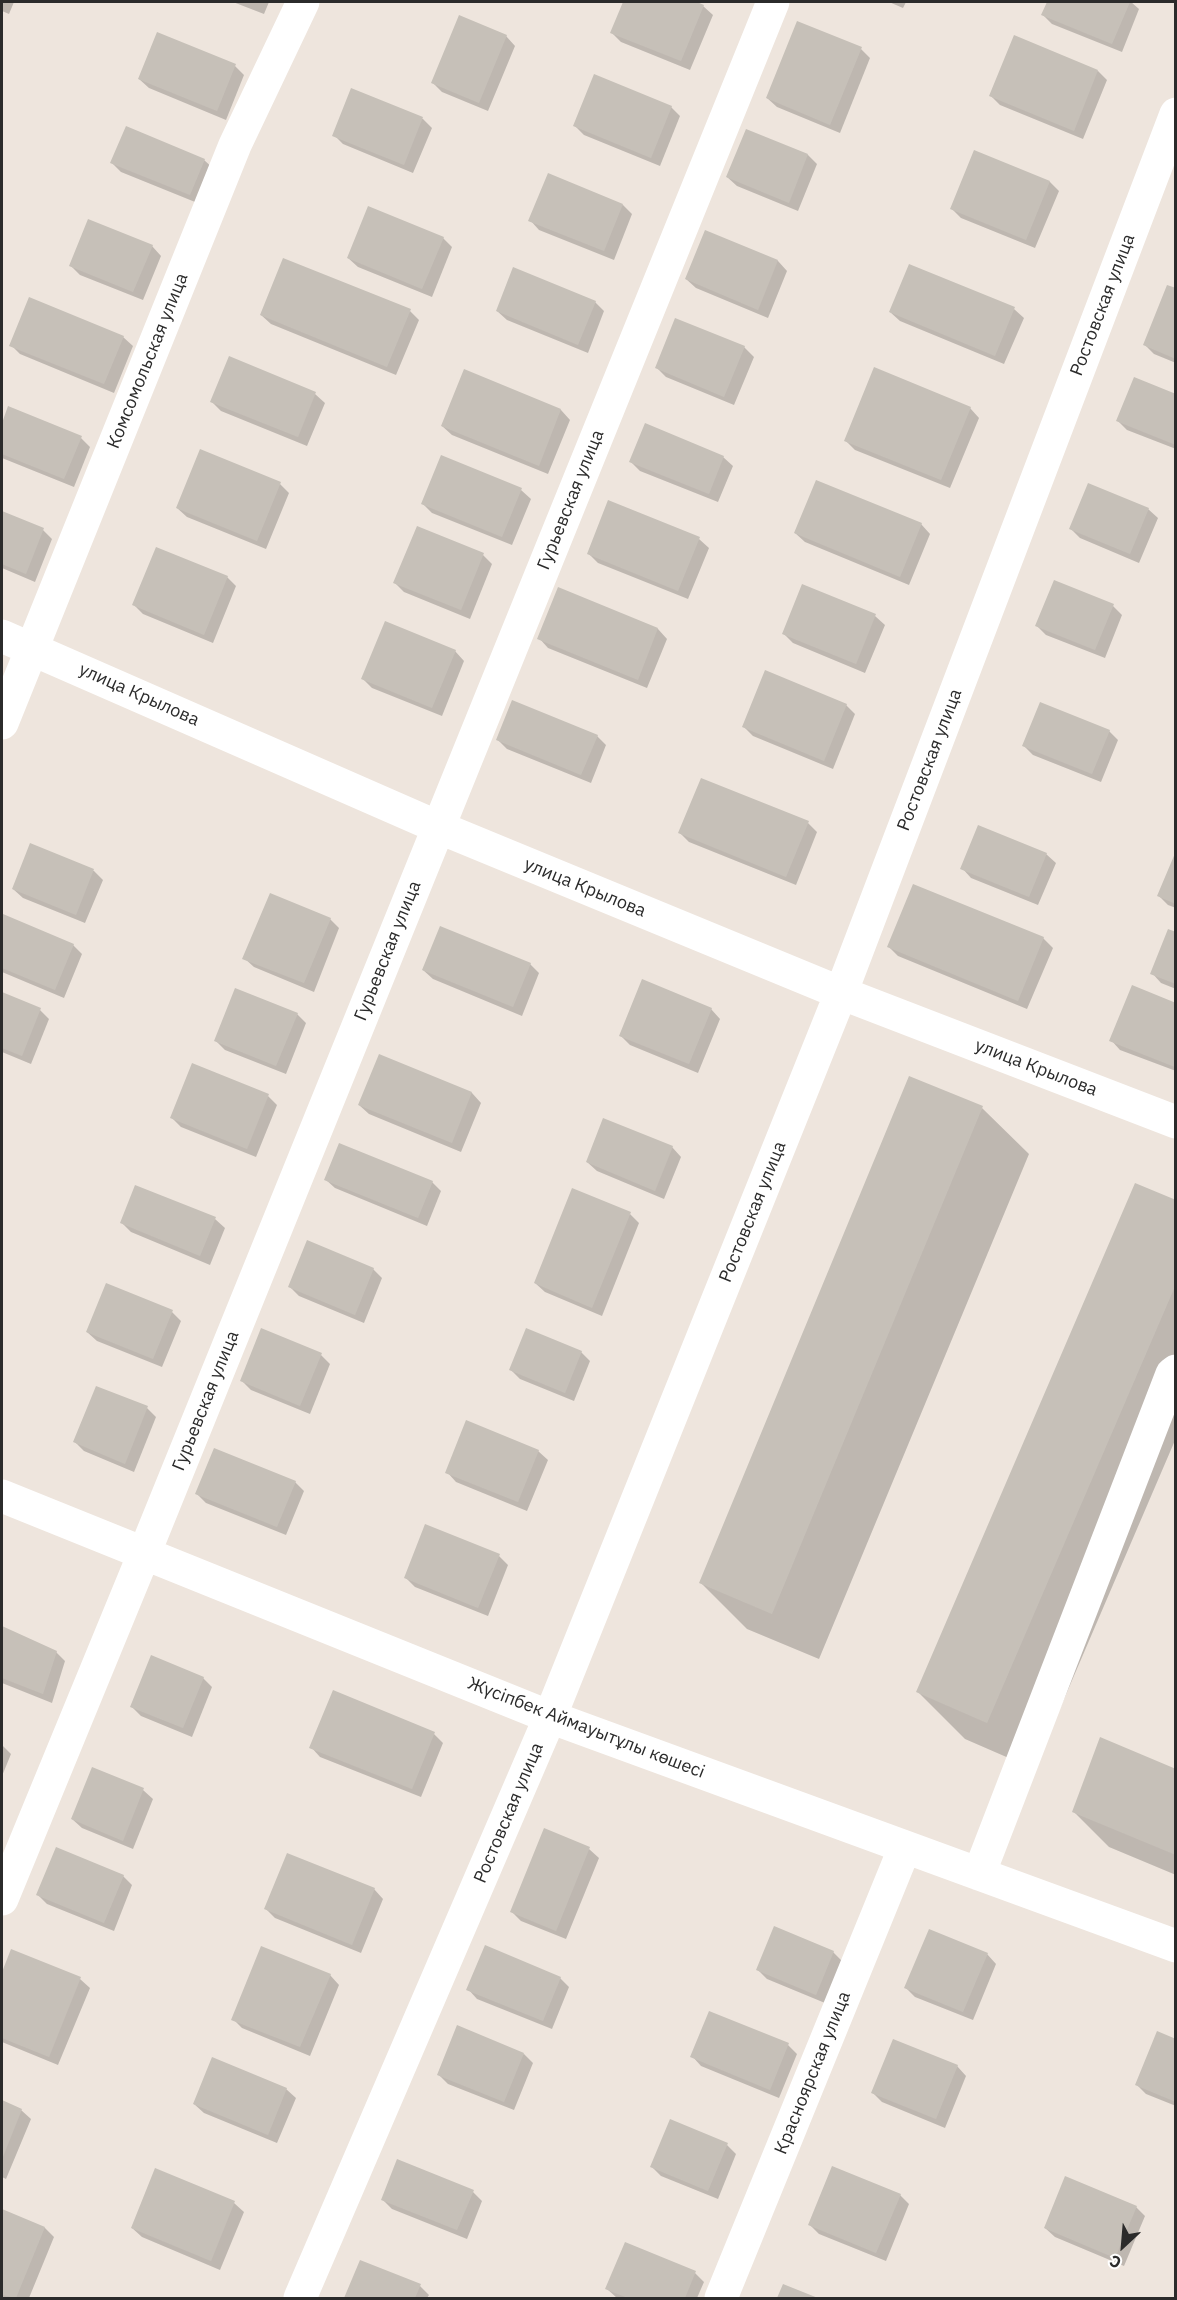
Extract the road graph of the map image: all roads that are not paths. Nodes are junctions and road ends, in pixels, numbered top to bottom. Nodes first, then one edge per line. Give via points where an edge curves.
1 (303, 2) edge
2 (773, 2) edge
3 (1176, 114) edge
4 (2, 636) edge
5 (32, 648) junction
6 (2, 723) edge
7 (438, 827) junction
8 (841, 993) junction
9 (1176, 1122) edge
10 (1176, 1371) edge
11 (2, 1496) edge
12 (144, 1554) junction
13 (550, 1717) junction
14 (905, 1847) junction
15 (979, 1874) junction
16 (2, 1899) edge
17 (1176, 1946) edge
18 (300, 2298) edge
19 (721, 2298) edge

1 - 5 street, Комсомольская улица via 235,145
2 - 7 street, Гурьевская улица
3 - 8 street, Ростовская улица
4 - 5 street, улица Крылова
5 - 6 street, Комсомольская улица
5 - 7 street, улица Крылова
7 - 8 street, улица Крылова
7 - 12 street, Гурьевская улица
8 - 9 street, улица Крылова
8 - 13 street, Ростовская улица
10 - 15 street
11 - 12 street, Жүсіпбек Аймауытұлы көшесі
12 - 13 street, Жүсіпбек Аймауытұлы көшесі
12 - 16 street, Гурьевская улица
13 - 14 street, Жүсіпбек Аймауытұлы көшесі
13 - 18 street, Ростовская улица
14 - 15 street, Жүсіпбек Аймауытұлы көшесі
14 - 19 street, Красноярская улица
15 - 17 street, Жүсіпбек Аймауытұлы көшесі

